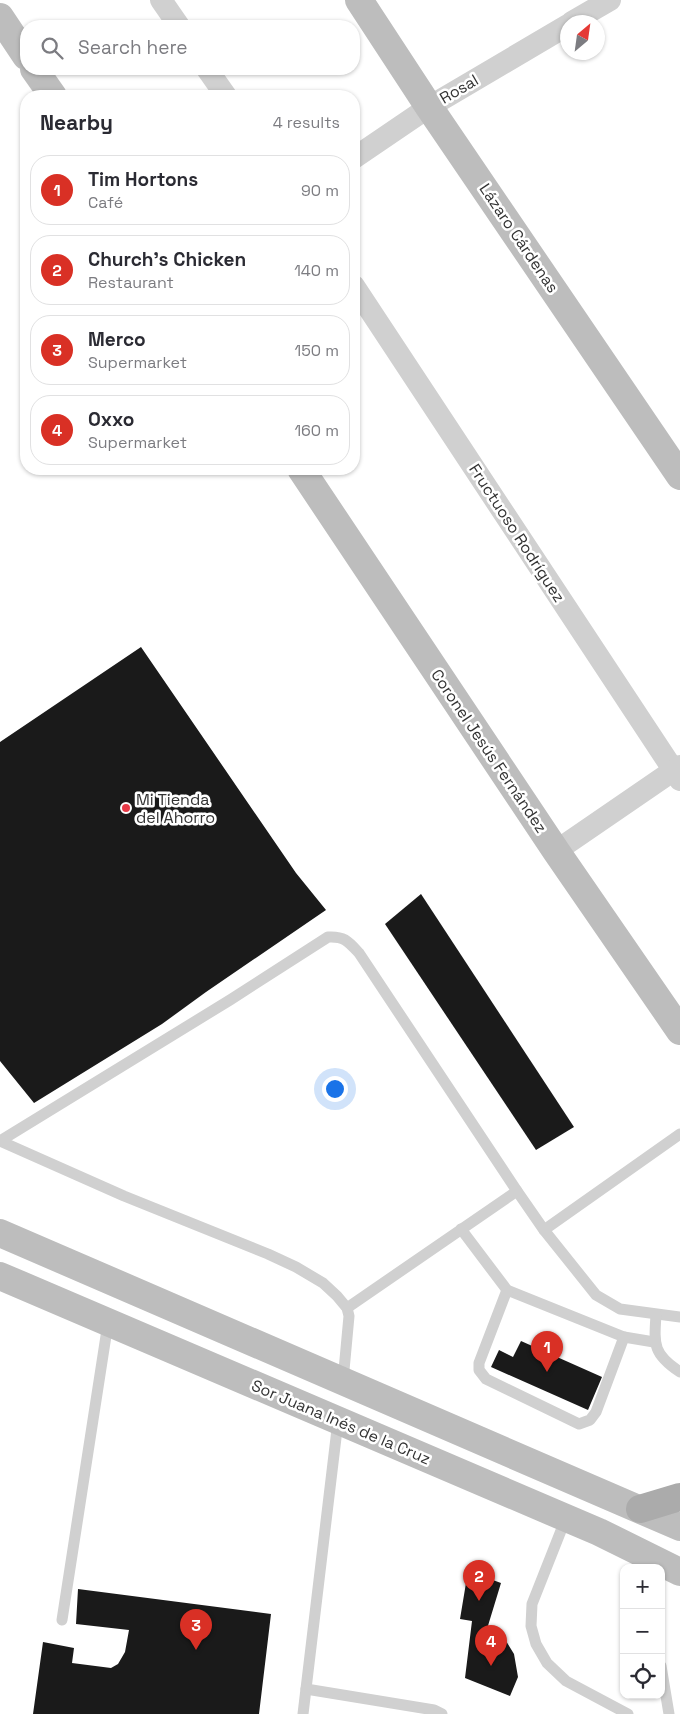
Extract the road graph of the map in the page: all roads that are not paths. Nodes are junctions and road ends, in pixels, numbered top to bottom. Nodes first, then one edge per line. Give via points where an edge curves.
1 (161, 0) edge
2 (358, 0) edge
3 (610, 0) edge
4 (584, 15) edge
5 (0, 17) edge
6 (174, 20) edge
7 (560, 30) edge
8 (20, 47) edge
9 (38, 75) edge
10 (212, 75) edge
11 (49, 90) edge
12 (222, 90) edge
13 (429, 107) junction
14 (360, 154) edge
15 (360, 295) edge
16 (305, 475) edge
17 (680, 476) edge
18 (678, 772) edge
19 (556, 851) junction
20 (680, 1031) edge
21 (680, 1134) edge
22 (0, 1141) edge
23 (517, 1191) junction
24 (461, 1229) junction
25 (544, 1230) junction
26 (0, 1233) edge
27 (0, 1276) edge
28 (122, 1286) junction
29 (507, 1290) junction
30 (346, 1308) junction
31 (656, 1315) junction
32 (680, 1318) edge
33 (108, 1323) junction
34 (624, 1337) junction
35 (654, 1342) junction
36 (680, 1372) edge
37 (343, 1381) junction
38 (338, 1421) junction
39 (680, 1497) edge
40 (640, 1509) junction
41 (566, 1518) junction
42 (680, 1526) edge
43 (680, 1572) edge
44 (62, 1620) dead end
45 (306, 1689) junction
46 (665, 1690) edge
47 (303, 1714) edge
48 (442, 1714) edge
49 (628, 1714) edge
50 (669, 1714) edge

1 - 6 street
2 - 13 main road, Lázaro Cárdenas
3 - 4 street
5 - 8 main road
7 - 13 street, Rosal
9 - 11 main road
10 - 12 street
13 - 14 street, Rosal
13 - 17 main road, Lázaro Cárdenas
15 - 18 street, Fructuoso Rodríguez
16 - 19 main road, Coronel Jesús Fernández
18 - 19 street
19 - 20 main road, Coronel Jesús Fernández
21 - 25 lane
22 - 23 lane via 328,937 337,937 348,940 359,953
22 - 30 lane via 296,1267 323,1283
23 - 24 lane
23 - 25 lane
24 - 29 lane
24 - 30 lane
25 - 31 lane via 596,1295 620,1310
26 - 28 main road
27 - 33 main road, Sor Juana Inés de la Cruz
28 - 33 main road
28 - 37 main road
29 - 34 lane
29 - 34 lane via 479,1370 486,1379 579,1424 590,1420 596,1412
30 - 37 lane via 349,1316
31 - 32 lane
31 - 35 lane
33 - 38 main road, Sor Juana Inés de la Cruz
33 - 44 lane
34 - 35 lane
35 - 36 lane via 666,1362
37 - 40 main road
38 - 41 main road, Sor Juana Inés de la Cruz
38 - 45 lane
39 - 40 main road
40 - 42 main road
41 - 43 main road, Sor Juana Inés de la Cruz via 635,1555
41 - 49 lane via 532,1604 531,1626 536,1644 547,1663 566,1681
45 - 47 lane
45 - 48 lane
46 - 50 lane

